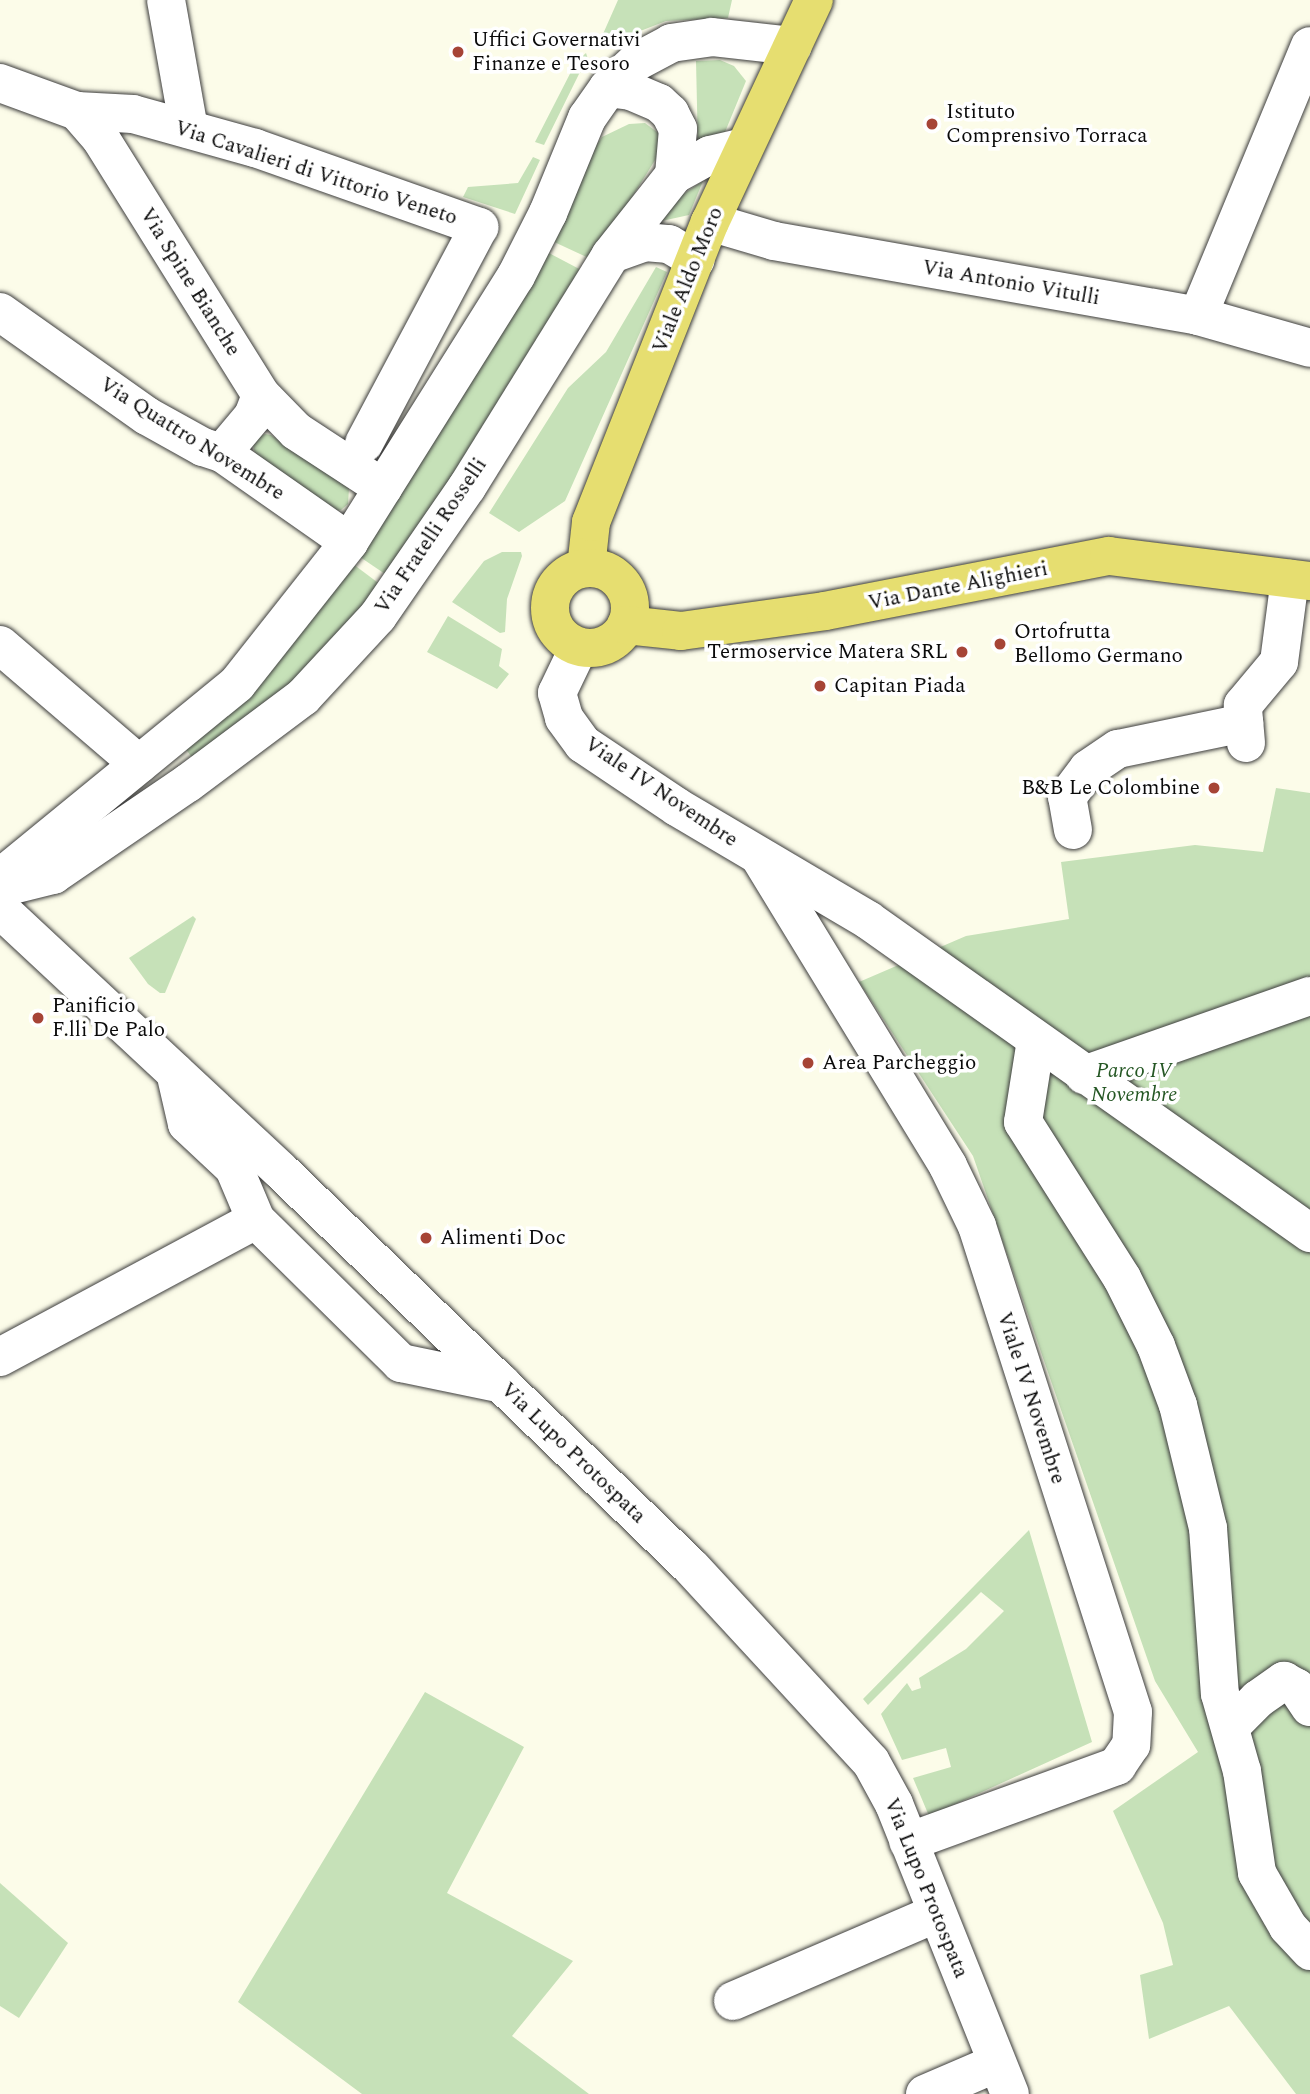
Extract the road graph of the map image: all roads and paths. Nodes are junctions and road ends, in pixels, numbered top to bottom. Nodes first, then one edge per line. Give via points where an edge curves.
1 (166, 0) edge
2 (814, 0) edge
3 (1310, 46) edge
4 (792, 47) junction
5 (0, 82) edge
6 (608, 88) junction
7 (77, 111) junction
8 (189, 129) junction
9 (744, 147) junction
10 (674, 175) junction
11 (710, 222) junction
12 (612, 254) junction
13 (696, 260) junction
14 (0, 312) edge
15 (1198, 316) junction
16 (1310, 348) edge
17 (261, 395) junction
18 (363, 443) dead end
19 (222, 453) junction
20 (383, 488) junction
21 (349, 542) junction
22 (586, 568) junction
23 (1300, 580) edge
24 (626, 625) junction
25 (0, 645) edge
26 (579, 647) junction
27 (139, 764) junction
28 (1073, 830) dead end
29 (759, 856) junction
30 (0, 878) edge
31 (0, 888) edge
32 (0, 909) edge
33 (1310, 996) edge
34 (1036, 1040) junction
35 (175, 1072) junction
36 (1084, 1074) junction
37 (256, 1220) junction
38 (1310, 1233) edge
39 (0, 1357) edge
40 (502, 1384) junction
41 (1310, 1707) edge
42 (1231, 1726) junction
43 (908, 1842) junction
44 (937, 1913) junction
45 (1310, 1951) edge
46 (733, 2001) dead end
47 (1004, 2078) edge
48 (925, 2094) edge

1 - 8 street
2 - 4 main road, Viale Aldo Moro
3 - 15 street
4 - 6 street via 712,37 671,43 636,62
4 - 9 main road, Viale Aldo Moro
5 - 7 street, Via Spine Bianche
6 - 10 street via 631,91 670,113 678,129
6 - 20 street via 587,118 516,276
7 - 8 street, Via Cavalieri di Vittorio Veneto via 133,114
7 - 17 street, Via Spine Bianche via 101,139
8 - 18 street, Via Cavalieri di Vittorio Veneto via 478,227
9 - 10 street via 710,155
9 - 11 main road, Viale Aldo Moro
10 - 12 street, Via Fratelli Rosselli
11 - 13 main road, Viale Aldo Moro
11 - 15 street, Via Antonio Vitulli via 774,241
12 - 13 street via 645,242 669,244
12 - 31 street, Via Fratelli Rosselli via 467,487 378,616 303,697 53,875
13 - 22 main road, Viale Aldo Moro via 591,522
14 - 19 street, Via Quattro Novembre via 147,415 202,447
15 - 16 street, Via Antonio Vitulli
17 - 19 street via 253,416
17 - 20 street, Via Spine Bianche via 296,431
19 - 21 street, Via Quattro Novembre
20 - 21 street
21 - 27 street via 237,684
22 - 24 main road via 600,569 622,585 628,598
22 - 26 main road via 561,580 550,604 557,631
23 - 24 main road, Via Dante Alighieri via 1109,556 825,611 681,631
23 - 28 street, Via Dante Alighieri via 1279,662 1243,705 1245,733 1118,749 1088,769 1067,797
24 - 26 main road via 607,644
25 - 27 street
26 - 29 street, Viale IV Novembre via 557,693 564,718 583,744
27 - 30 street
29 - 34 street, Viale IV Novembre via 868,920
29 - 43 street, Viale IV Novembre via 942,1155 977,1226 1133,1712 1131,1745 1117,1766
32 - 35 street, Via Lupo Protospata
33 - 36 street
34 - 36 street, Viale IV Novembre
34 - 42 street via 1023,1122 1122,1278 1156,1346 1178,1405 1208,1528 1220,1694
35 - 37 street via 187,1124 234,1168
35 - 40 street, Via Lupo Protospata
36 - 38 street, Viale IV Novembre
37 - 39 street
37 - 40 street via 401,1363
40 - 43 street, Via Lupo Protospata via 691,1567 871,1762
41 - 42 street via 1297,1688 1283,1681
42 - 45 street via 1257,1873 1289,1927
43 - 44 street, Via Lupo Protospata
44 - 46 street
44 - 47 street, Via Lupo Protospata
47 - 48 street

